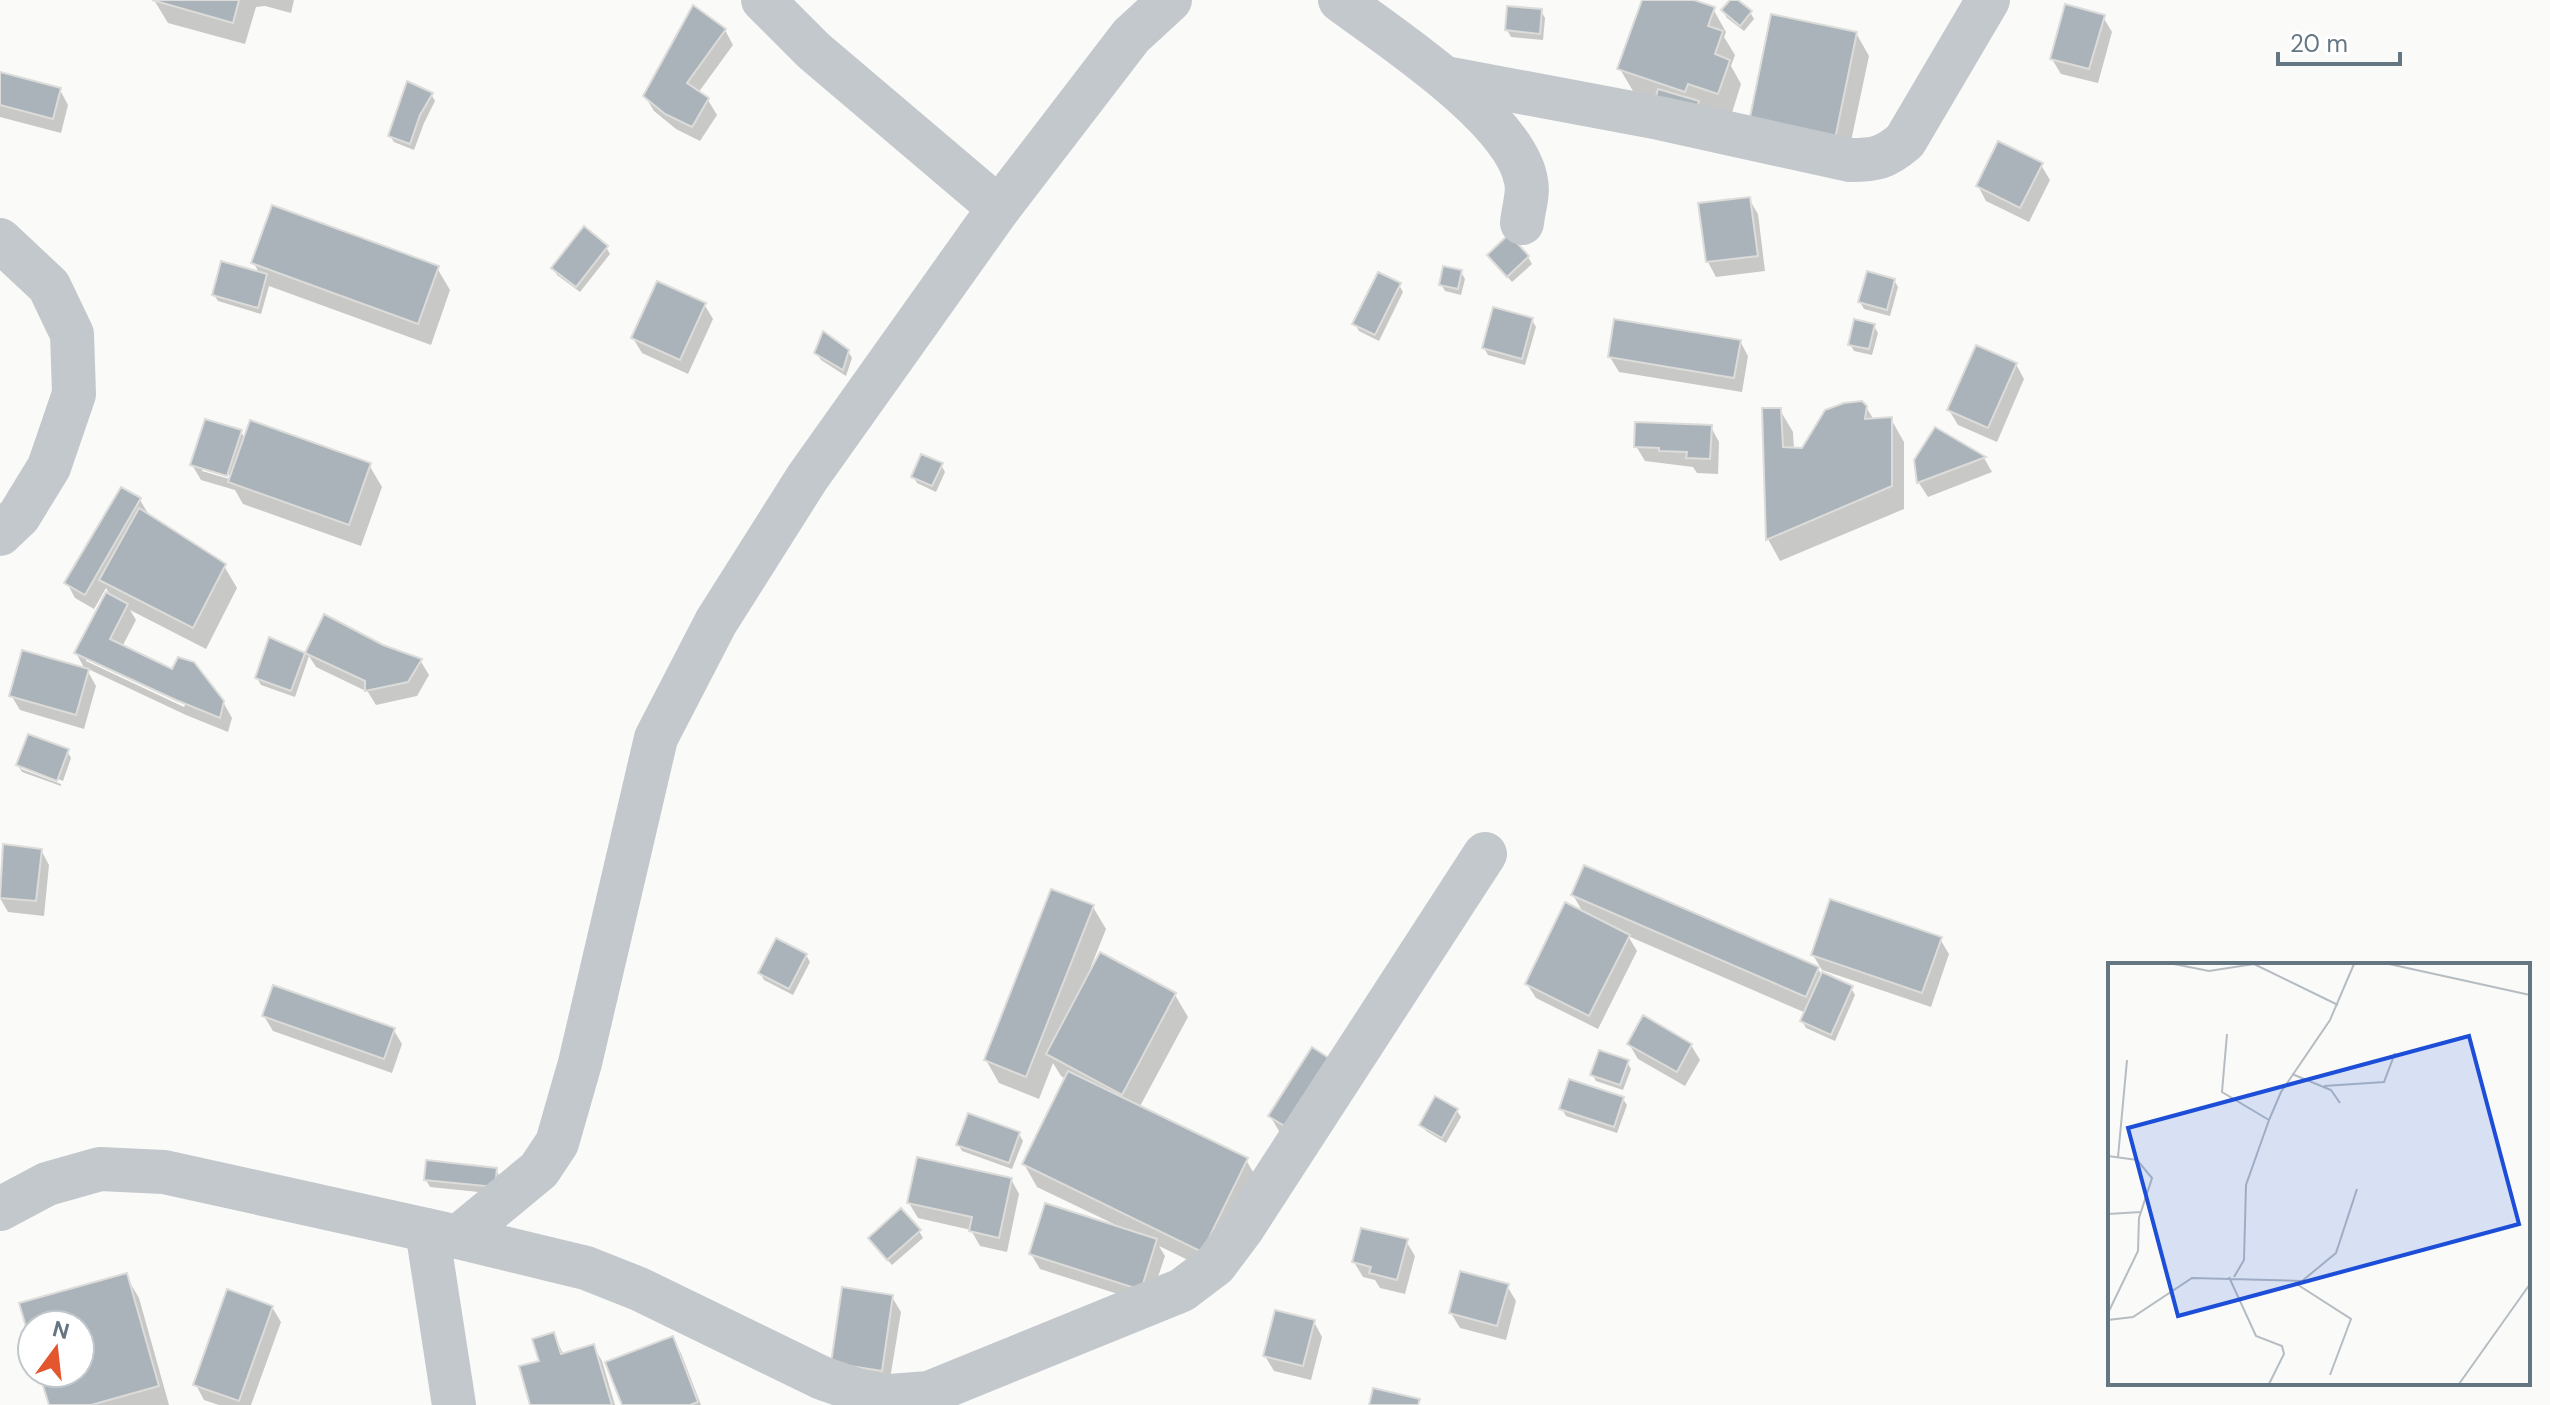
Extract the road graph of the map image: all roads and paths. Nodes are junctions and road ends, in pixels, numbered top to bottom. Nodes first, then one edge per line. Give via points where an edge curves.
1 (763, 0) edge
2 (1170, 0) edge
3 (1340, 0) edge
4 (1988, 0) edge
5 (1446, 78) junction
6 (999, 208) junction
7 (1522, 223) dead end
8 (0, 240) edge
9 (0, 534) edge
10 (1485, 854) dead end
11 (0, 1209) edge
12 (442, 1233) junction
13 (880, 1401) edge
14 (454, 1405) edge

1 - 6 street via 814,51
2 - 6 street via 1131,36
3 - 5 street
4 - 5 street via 1905,141 1889,155 1870,160
5 - 7 street via 1520,159 1527,184
6 - 12 street via 807,478 716,622 656,738 557,1143 527,1181
8 - 9 street via 49,286 72,334 74,394 49,467 19,516
10 - 13 street via 1215,1265 1182,1290 929,1393
11 - 12 street via 47,1184 100,1169 164,1172
12 - 13 street via 586,1268
12 - 14 street

